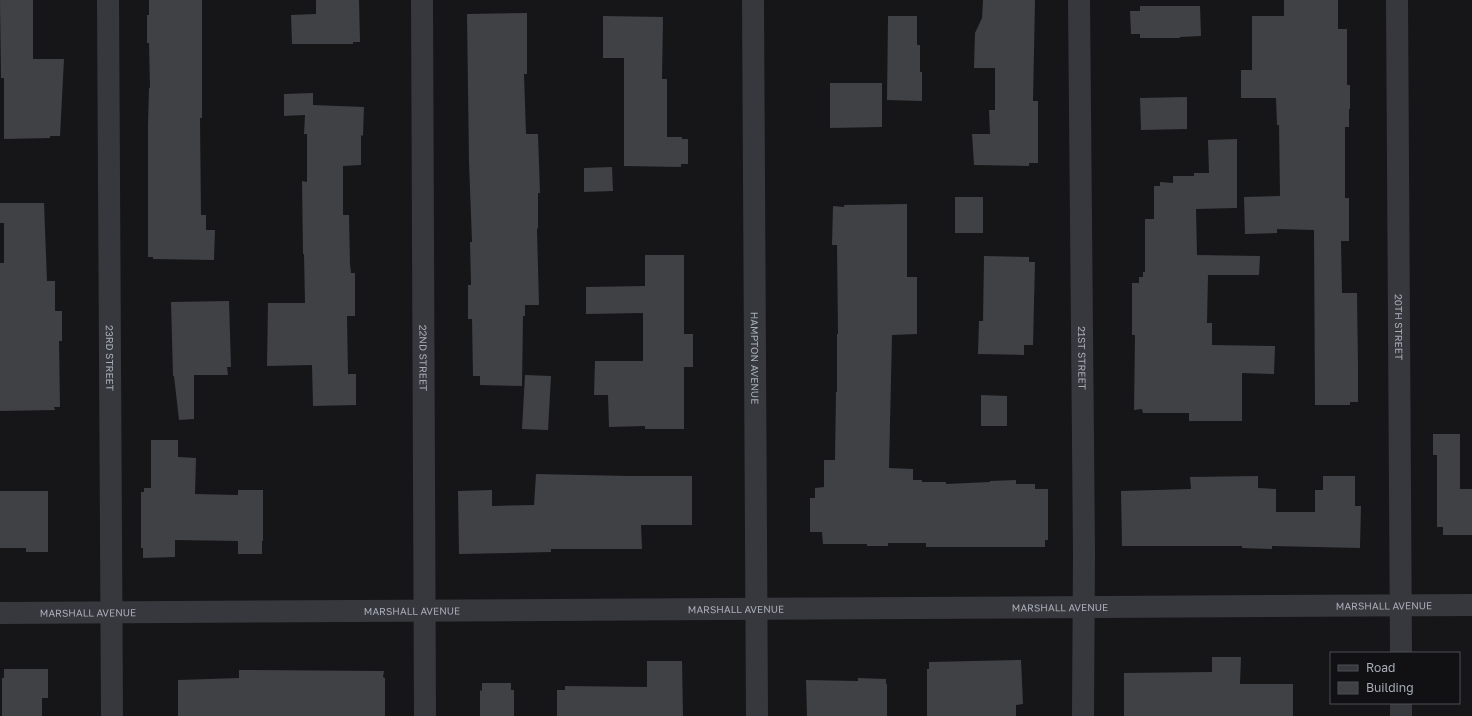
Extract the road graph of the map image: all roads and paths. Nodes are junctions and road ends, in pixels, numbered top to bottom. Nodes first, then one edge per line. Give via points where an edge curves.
1 (108, 0) edge
2 (422, 0) edge
3 (753, 0) edge
4 (1079, 0) edge
5 (1397, 0) edge
6 (1400, 605) junction
7 (1472, 605) edge
8 (1083, 606) junction
9 (756, 608) junction
10 (425, 611) junction
11 (112, 612) junction
12 (0, 613) edge
13 (1400, 652) edge
14 (1401, 704) edge
15 (112, 716) edge
16 (425, 716) edge
17 (757, 716) edge
18 (1083, 716) edge
19 (1401, 716) edge

1 - 11 street, 23RD STREET
2 - 10 street, 22ND STREET
3 - 9 street, HAMPTON AVENUE
4 - 8 street, 21ST STREET
5 - 6 street, 20TH STREET
6 - 7 street, MARSHALL AVENUE
6 - 8 street, MARSHALL AVENUE
6 - 13 street, 20TH STREET
8 - 9 street, MARSHALL AVENUE
8 - 18 street, 21ST STREET
9 - 10 street, MARSHALL AVENUE
9 - 17 street, HAMPTON AVENUE
10 - 11 street, MARSHALL AVENUE
10 - 16 street, 22ND STREET
11 - 12 street, MARSHALL AVENUE
11 - 15 street, 23RD STREET
14 - 19 street

